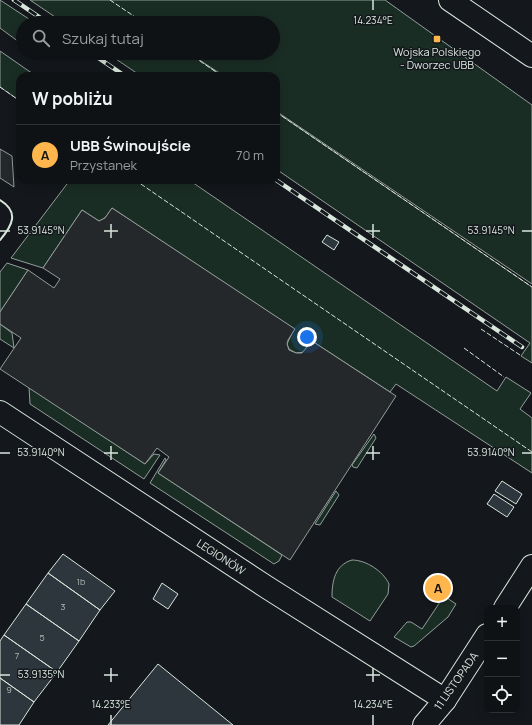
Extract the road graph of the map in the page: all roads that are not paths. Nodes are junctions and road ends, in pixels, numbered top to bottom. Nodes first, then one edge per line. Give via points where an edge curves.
1 (450, 0) edge
2 (532, 56) edge
3 (0, 412) edge
4 (532, 566) edge
5 (506, 605) edge
6 (484, 640) edge
7 (445, 700) junction
8 (424, 725) edge

1 - 2 street
3 - 7 street, LEGIONÓW via 268,588
4 - 5 street
6 - 7 street, 11 LISTOPADA
7 - 8 street, 11 LISTOPADA

